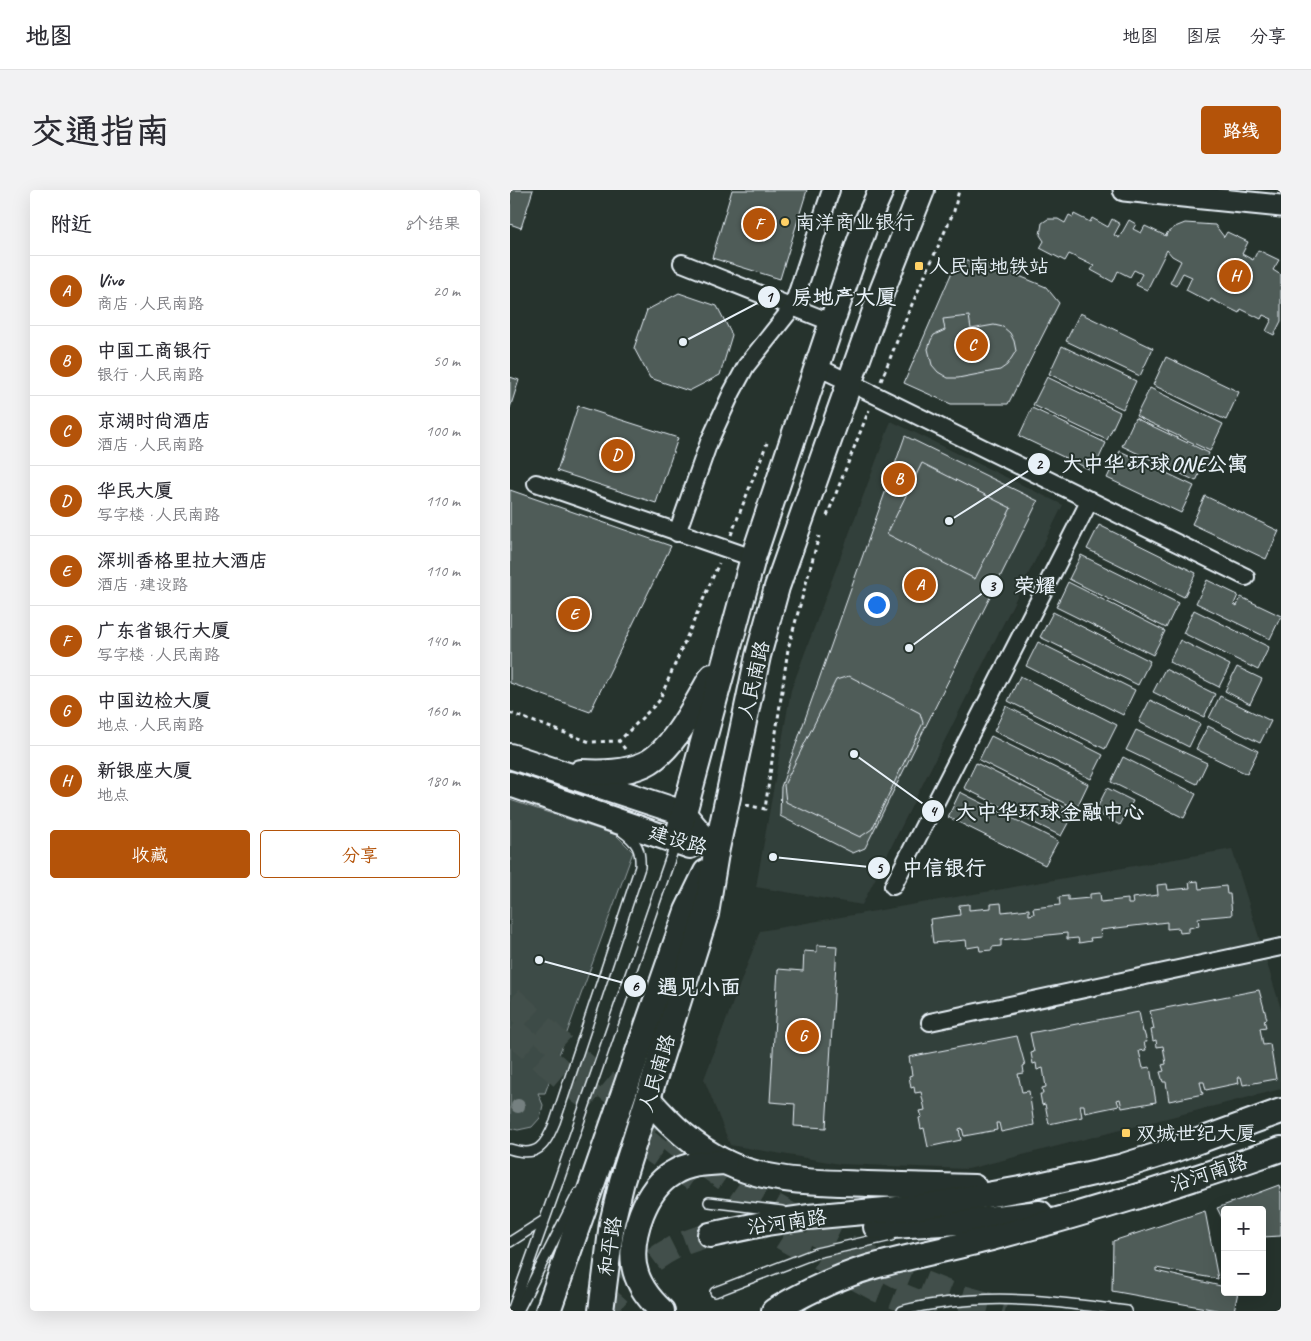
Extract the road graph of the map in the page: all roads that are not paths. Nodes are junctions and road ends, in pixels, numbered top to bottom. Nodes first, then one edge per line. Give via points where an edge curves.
1 (831, 190) edge
2 (881, 190) edge
3 (922, 190) edge
4 (1124, 190) edge
5 (1281, 206) edge
6 (682, 263) dead end
7 (792, 308) junction
8 (833, 324) junction
9 (818, 367) junction
10 (849, 382) junction
11 (536, 483) dead end
12 (1090, 500) junction
13 (677, 533) junction
14 (753, 558) junction
15 (1246, 577) dead end
16 (727, 651) junction
17 (510, 756) edge
18 (554, 770) junction
19 (510, 784) edge
20 (510, 791) edge
21 (683, 813) junction
22 (676, 842) junction
23 (716, 853) junction
24 (893, 886) dead end
25 (1281, 947) edge
26 (930, 1022) dead end
27 (649, 1100) junction
28 (1281, 1111) edge
29 (610, 1130) junction
30 (510, 1149) edge
31 (1281, 1149) edge
32 (725, 1162) junction
33 (622, 1181) joint
34 (1026, 1188) junction
35 (1137, 1197) junction
36 (709, 1202) dead end
37 (830, 1215) junction
38 (543, 1221) junction
39 (959, 1222) junction
40 (510, 1242) edge
41 (715, 1292) dead end
42 (783, 1308) edge
43 (512, 1311) edge
44 (518, 1311) edge
45 (548, 1311) edge
46 (601, 1311) edge
47 (662, 1311) edge
48 (902, 1311) edge
49 (1126, 1311) edge

1 - 7 street
2 - 8 main road, 人民南路 via 862,234
3 - 10 main road, 人民南路
4 - 5 street
6 - 7 street
7 - 8 street
7 - 13 street via 746,366 732,392 709,442
8 - 9 main road, 人民南路
9 - 10 street
9 - 14 main road, 人民南路
10 - 12 street
10 - 23 main road, 人民南路 via 777,586 758,656
11 - 13 street
12 - 15 street
12 - 24 street
13 - 14 street
14 - 16 main road, 人民南路
16 - 18 main road via 675,736 646,764 609,773
16 - 21 main road, 人民南路
17 - 18 main road, 建设路
18 - 21 main road, 建设路
19 - 22 main road, 建设路
20 - 30 lane via 621,831 632,838 641,857 550,1135 535,1152
21 - 22 main road, 人民南路
21 - 23 main road, 建设路
22 - 23 main road, 建设路
22 - 38 lane
23 - 27 main road, 人民南路 via 706,914
23 - 29 main road via 686,910
25 - 26 street
27 - 32 main road via 685,1138
27 - 33 main road, 人民南路
28 - 34 main road, 沿河南路 via 1120,1167
29 - 44 lane
29 - 45 main road
31 - 35 main road, 沿河南路
32 - 34 main road via 745,1170 802,1180
32 - 47 main road via 685,1166 671,1174 661,1182 643,1210 637,1226 634,1266 649,1298
33 - 46 main road, 和平路 via 612,1223
34 - 37 main road, 沿河南路 via 920,1207
35 - 39 main road, 沿河南路 via 1054,1212
35 - 42 main road, 沿河南路 via 1000,1236 869,1268 827,1284
36 - 37 lane
37 - 39 main road, 沿河南路 via 710,1235
38 - 40 lane
38 - 43 lane
39 - 41 lane via 816,1253
48 - 49 lane via 983,1298 1037,1299

